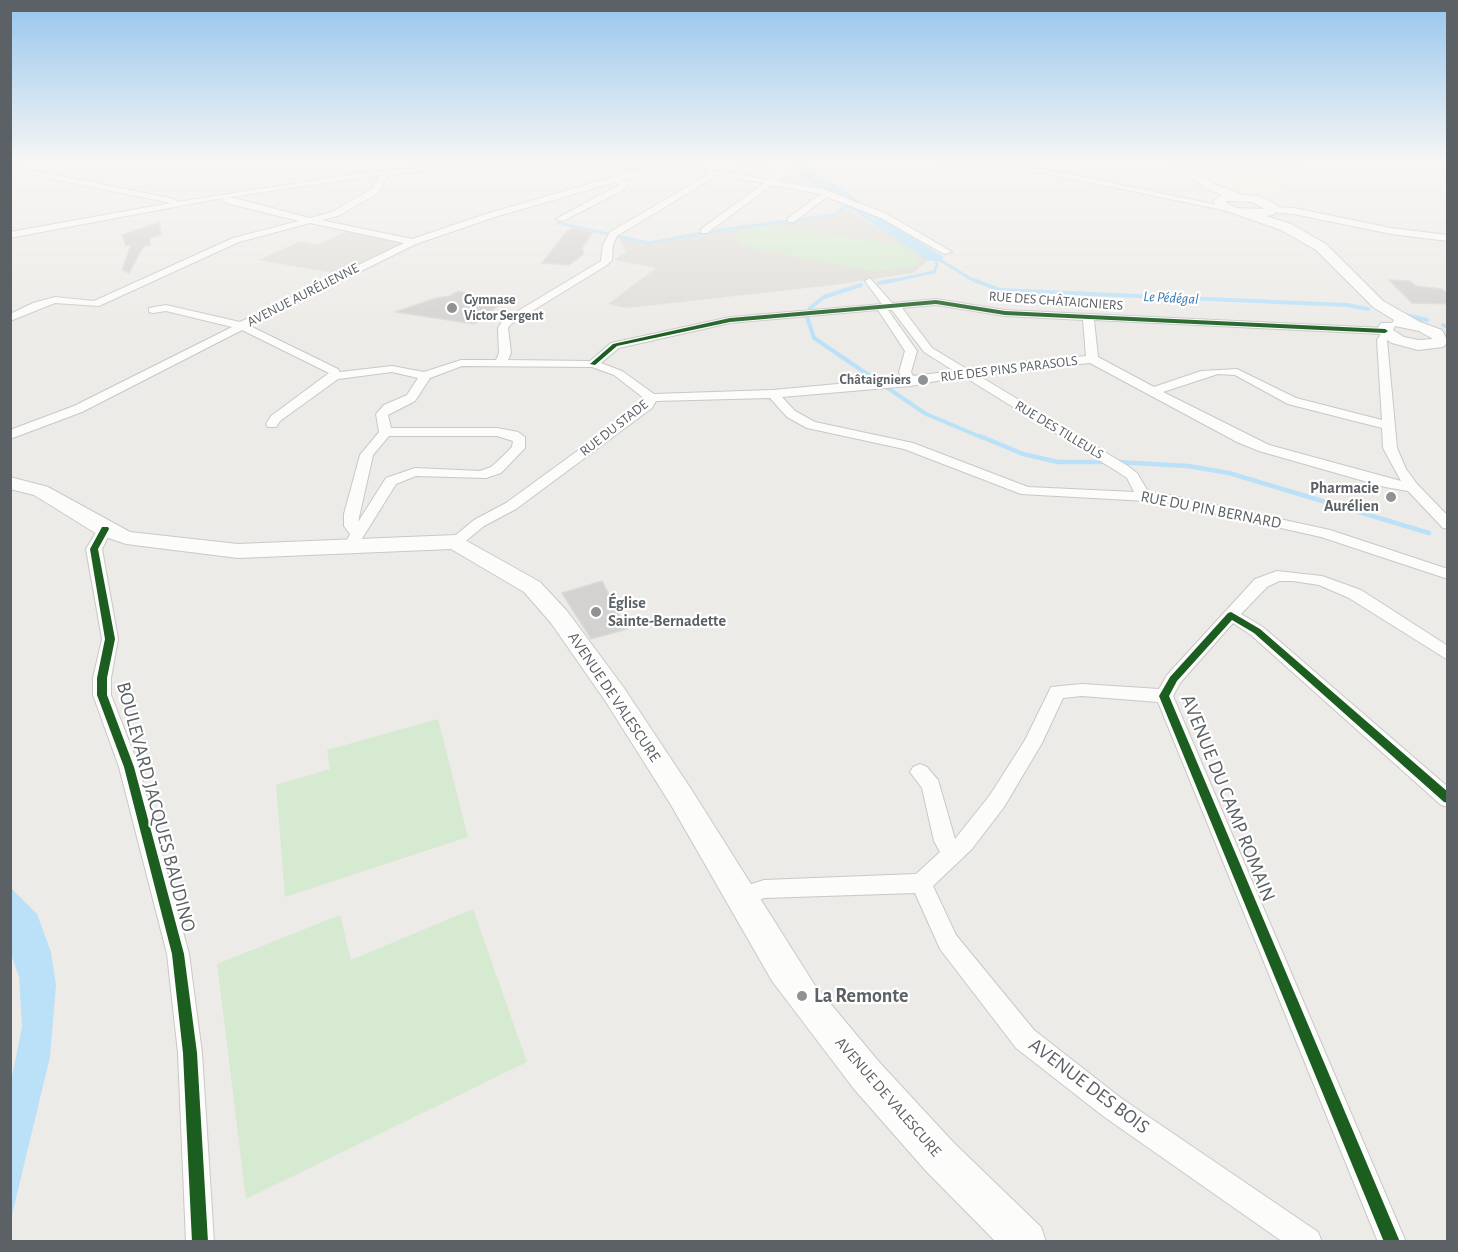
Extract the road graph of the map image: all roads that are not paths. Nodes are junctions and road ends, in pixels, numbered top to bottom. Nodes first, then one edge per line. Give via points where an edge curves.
1 (87, 220) edge
2 (309, 220) edge
3 (313, 220) edge
4 (476, 220) edge
5 (636, 220) edge
6 (719, 220) edge
7 (892, 220) edge
8 (1268, 220) edge
9 (1280, 220) edge
10 (1337, 220) edge
11 (1286, 227) junction
12 (704, 231) dead end
13 (10, 235) edge
14 (1448, 238) edge
15 (413, 242) junction
16 (947, 252) dead end
17 (870, 281) dead end
18 (1378, 304) junction
19 (888, 307) junction
20 (153, 310) dead end
21 (1088, 317) junction
22 (10, 318) edge
23 (1414, 325) junction
24 (243, 326) junction
25 (1386, 330) junction
26 (1406, 342) junction
27 (1441, 343) edge
28 (928, 350) junction
29 (1385, 350) junction
30 (911, 351) junction
31 (1092, 359) junction
32 (501, 362) junction
33 (593, 364) junction
34 (966, 373) junction
35 (335, 376) junction
36 (425, 376) junction
37 (910, 382) junction
38 (1153, 392) junction
39 (773, 394) junction
40 (652, 398) junction
41 (272, 424) dead end
42 (1387, 425) junction
43 (385, 432) junction
44 (10, 435) edge
45 (10, 483) edge
46 (1412, 488) junction
47 (1143, 495) junction
48 (1448, 525) edge
49 (105, 529) junction
50 (354, 540) junction
51 (456, 542) junction
52 (1448, 574) edge
53 (1231, 615) junction
54 (1448, 654) edge
55 (1164, 696) junction
56 (920, 772) dead end
57 (1448, 799) edge
58 (953, 853) junction
59 (921, 883) junction
60 (741, 897) junction
61 (200, 1242) edge
62 (1026, 1242) edge
63 (1308, 1242) edge
64 (1392, 1242) edge

1 - 13 street
2 - 22 street via 236,240 95,304 55,300
3 - 15 street
4 - 15 street, AVENUE AURÉLIENNE
5 - 32 street via 613,234 604,264 550,294 503,328 505,353
6 - 12 street
7 - 16 street, AVENUE AURÉLIENNE
8 - 11 main road
9 - 11 main road
10 - 14 street
11 - 18 main road via 1321,247
15 - 24 street, AVENUE AURÉLIENNE
17 - 19 street
18 - 23 main road
18 - 25 main road
19 - 21 street, RUE DES CHÂTAIGNIERS via 936,303 1005,313
19 - 28 street
19 - 30 street
19 - 33 street, RUE DES CHÂTAIGNIERS via 730,320 615,345
20 - 24 street via 166,308
21 - 25 street, RUE DES CHÂTAIGNIERS
21 - 31 street
23 - 25 main road via 1398,323
23 - 27 main road
24 - 35 street via 334,371
24 - 44 street, AVENUE AURÉLIENNE via 78,409
25 - 26 main road
25 - 29 street via 1382,340
26 - 27 main road
26 - 29 street
28 - 30 street
28 - 34 street, RUE DES TILLEULS
29 - 42 street
30 - 37 street via 905,372
31 - 34 street, RUE DES PINS PARASOLS
31 - 38 street, RUE DES PINS PARASOLS
32 - 33 street, RUE DU STADE
32 - 36 street, RUE DU STADE via 461,363
33 - 40 street, RUE DU STADE via 618,373
34 - 37 street, RUE DES PINS PARASOLS
34 - 47 street, RUE DES TILLEULS via 1123,469
35 - 36 street via 393,369
35 - 41 street
36 - 43 street via 411,398 382,414
37 - 39 street, RUE DES PINS PARASOLS
38 - 42 street via 1201,374 1237,372 1292,400
38 - 46 street, RUE DES PINS PARASOLS via 1264,448
39 - 40 street, RUE DES PINS PARASOLS
39 - 47 street, RUE DU PIN BERNARD via 791,414 811,425 908,446 1026,491
40 - 51 street, RUE DU STADE via 648,405 556,473
42 - 46 street via 1390,448
43 - 50 street via 367,454 351,526
43 - 50 street via 497,432 520,440 505,462 481,475 431,471 396,478
45 - 49 main road via 41,491
46 - 48 street
47 - 52 street, RUE DU PIN BERNARD via 1325,533
49 - 50 main road via 126,538 155,543 238,551 286,551
49 - 61 street, BOULEVARD JACQUES BAUDINO via 94,549 110,639 102,695 129,767 178,954 190,1053
50 - 51 main road
51 - 60 main road, AVENUE DE VALESCURE via 532,587 559,617 675,787
53 - 54 street, AVENUE DU CAMP ROMAIN via 1260,583 1277,576 1322,581 1355,594
53 - 55 street, AVENUE DU CAMP ROMAIN via 1173,679
53 - 57 street via 1257,631
55 - 58 street via 1057,692 1033,743 997,801
55 - 64 street, AVENUE DU CAMP ROMAIN
56 - 58 street via 931,785 944,841
58 - 59 street
59 - 60 street via 775,888
59 - 63 street, AVENUE DES BOIS via 948,942 1025,1039 1112,1107
60 - 62 main road, AVENUE DE VALESCURE via 784,970 867,1076 940,1157

